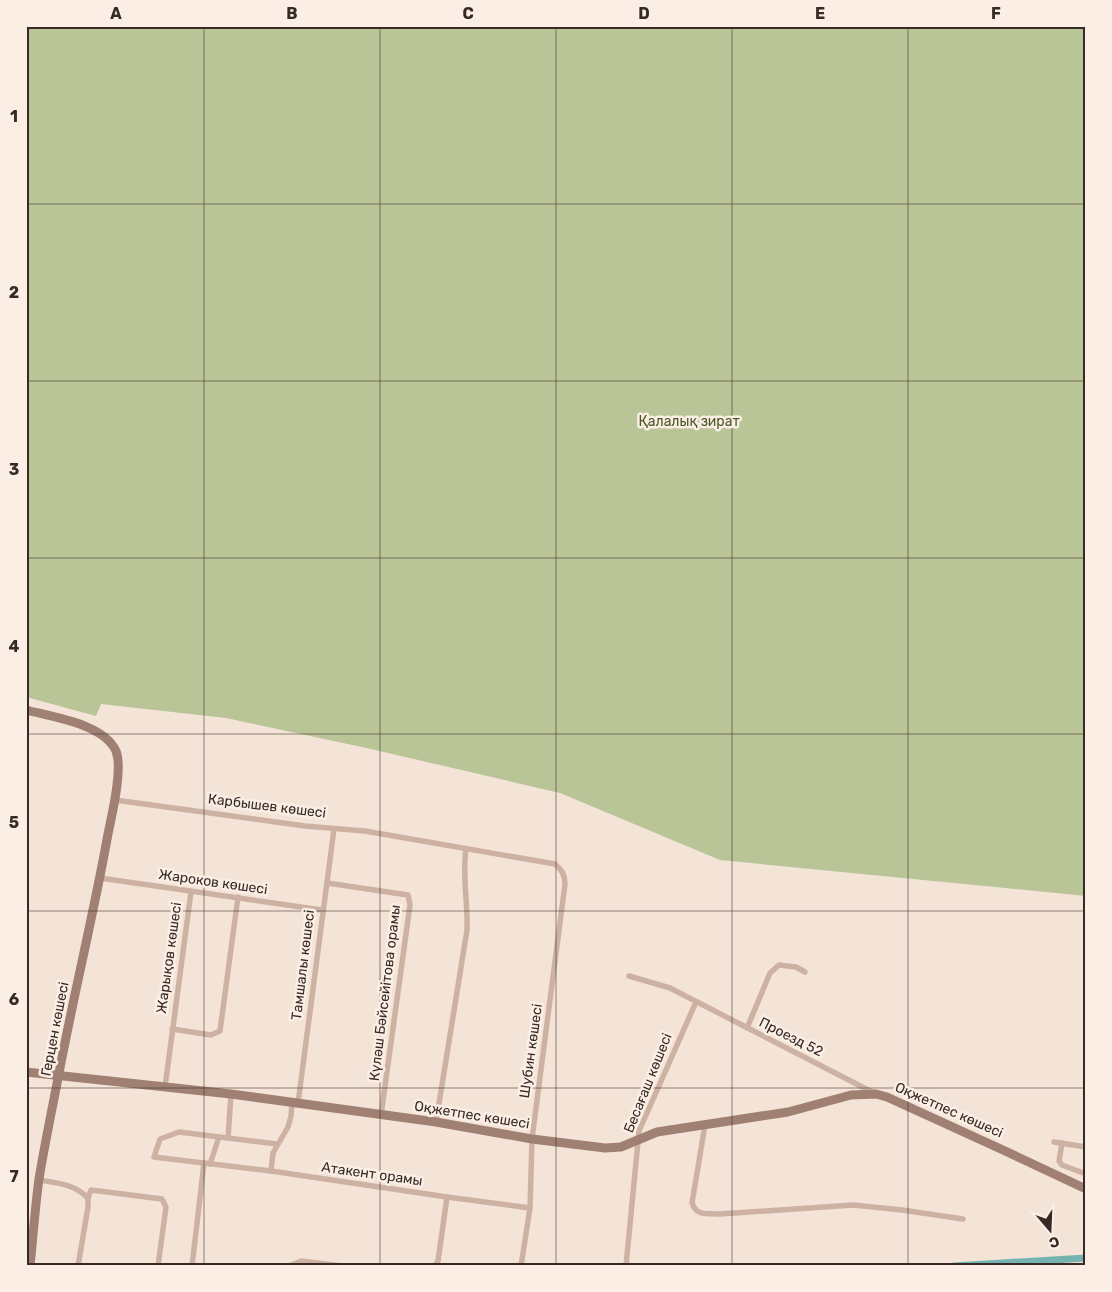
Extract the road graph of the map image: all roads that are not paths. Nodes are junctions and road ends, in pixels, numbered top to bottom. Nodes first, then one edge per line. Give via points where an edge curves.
1 (26, 710) edge
2 (115, 800) junction
3 (334, 829) junction
4 (466, 849) junction
5 (562, 870) joint
6 (100, 878) junction
7 (326, 883) junction
8 (191, 892) junction
9 (238, 897) junction
10 (322, 910) junction
11 (805, 972) dead end
12 (629, 976) dead end
13 (696, 1002) junction
14 (747, 1028) junction
15 (172, 1029) junction
16 (26, 1072) edge
17 (59, 1076) junction
18 (165, 1087) junction
19 (231, 1094) junction
20 (876, 1094) junction
21 (295, 1103) junction
22 (381, 1115) junction
23 (436, 1122) junction
24 (705, 1125) junction
25 (219, 1137) junction
26 (228, 1138) junction
27 (532, 1139) junction
28 (637, 1140) junction
29 (1054, 1142) dead end
30 (1062, 1143) junction
31 (277, 1144) junction
32 (1086, 1147) edge
33 (207, 1164) junction
34 (271, 1171) junction
35 (1086, 1174) edge
36 (39, 1180) junction
37 (1086, 1189) edge
38 (88, 1198) junction
39 (447, 1198) junction
40 (530, 1208) junction
41 (963, 1218) dead end
42 (30, 1266) edge
43 (78, 1266) edge
44 (158, 1266) edge
45 (192, 1266) edge
46 (289, 1266) edge
47 (342, 1266) edge
48 (435, 1266) edge
49 (521, 1266) edge
50 (626, 1266) edge

1 - 2 street via 86,727 107,738 116,751 118,763
2 - 3 street, Карбышев көшесі
2 - 6 street, Герцен көшесі
3 - 4 street, Карбышев көшесі via 365,831
3 - 7 street, Тамшалы көшесі
4 - 5 street, Карбышев көшесі via 555,864
4 - 23 street via 467,930
5 - 27 street, Шубин көшесі via 565,884
6 - 8 street, Жароков көшесі
6 - 17 street, Герцен көшесі
7 - 10 street, Тамшалы көшесі
7 - 22 street, Күләш Бәйсейітова орамы via 408,895 410,900
8 - 9 street, Жароков көшесі
8 - 15 street, Жарықов көшесі
9 - 10 street, Жароков көшесі
9 - 15 street, Жарықов көшесі via 220,1031 211,1035
10 - 21 street, Тамшалы көшесі
11 - 14 street via 779,965 770,973
12 - 13 street, Проезд 52 via 670,988
13 - 14 street, Проезд 52
13 - 28 street, Бесағаш көшесі
14 - 20 street, Проезд 52
15 - 18 street, Жарықов көшесі
16 - 17 street, Оқжетпес көшесі
17 - 18 street, Оқжетпес көшесі
17 - 36 street, Герцен көшесі
18 - 19 street, Оқжетпес көшесі
19 - 21 street, Оқжетпес көшесі
19 - 26 street
20 - 24 street, Оқжетпес көшесі via 851,1095 788,1112
20 - 37 street, Оқжетпес көшесі
21 - 22 street, Оқжетпес көшесі
21 - 31 street, Тамшалы көшесі via 288,1128
22 - 23 street, Оқжетпес көшесі
23 - 27 street, Оқжетпес көшесі
24 - 28 street, Оқжетпес көшесі via 657,1132
24 - 41 street via 692,1203 699,1213 853,1205
25 - 26 street
25 - 33 street
25 - 33 street, Атакент орамы via 179,1132 160,1139 154,1156
26 - 31 street
27 - 28 street, Оқжетпес көшесі via 605,1148 620,1147
27 - 40 street, Шубин көшесі
28 - 50 street, Бесағаш көшесі
29 - 30 street
30 - 32 street
30 - 35 street via 1059,1161 1062,1165
31 - 34 street, Тамшалы көшесі
33 - 34 street, Атакент орамы
33 - 45 street
34 - 39 street, Атакент орамы
36 - 38 street via 70,1186
36 - 42 street, Герцен көшесі
38 - 43 street
38 - 44 street via 91,1190 162,1199 166,1207
39 - 40 street, Атакент орамы
39 - 48 street
40 - 49 street, Шубин көшесі
46 - 47 street via 301,1261

